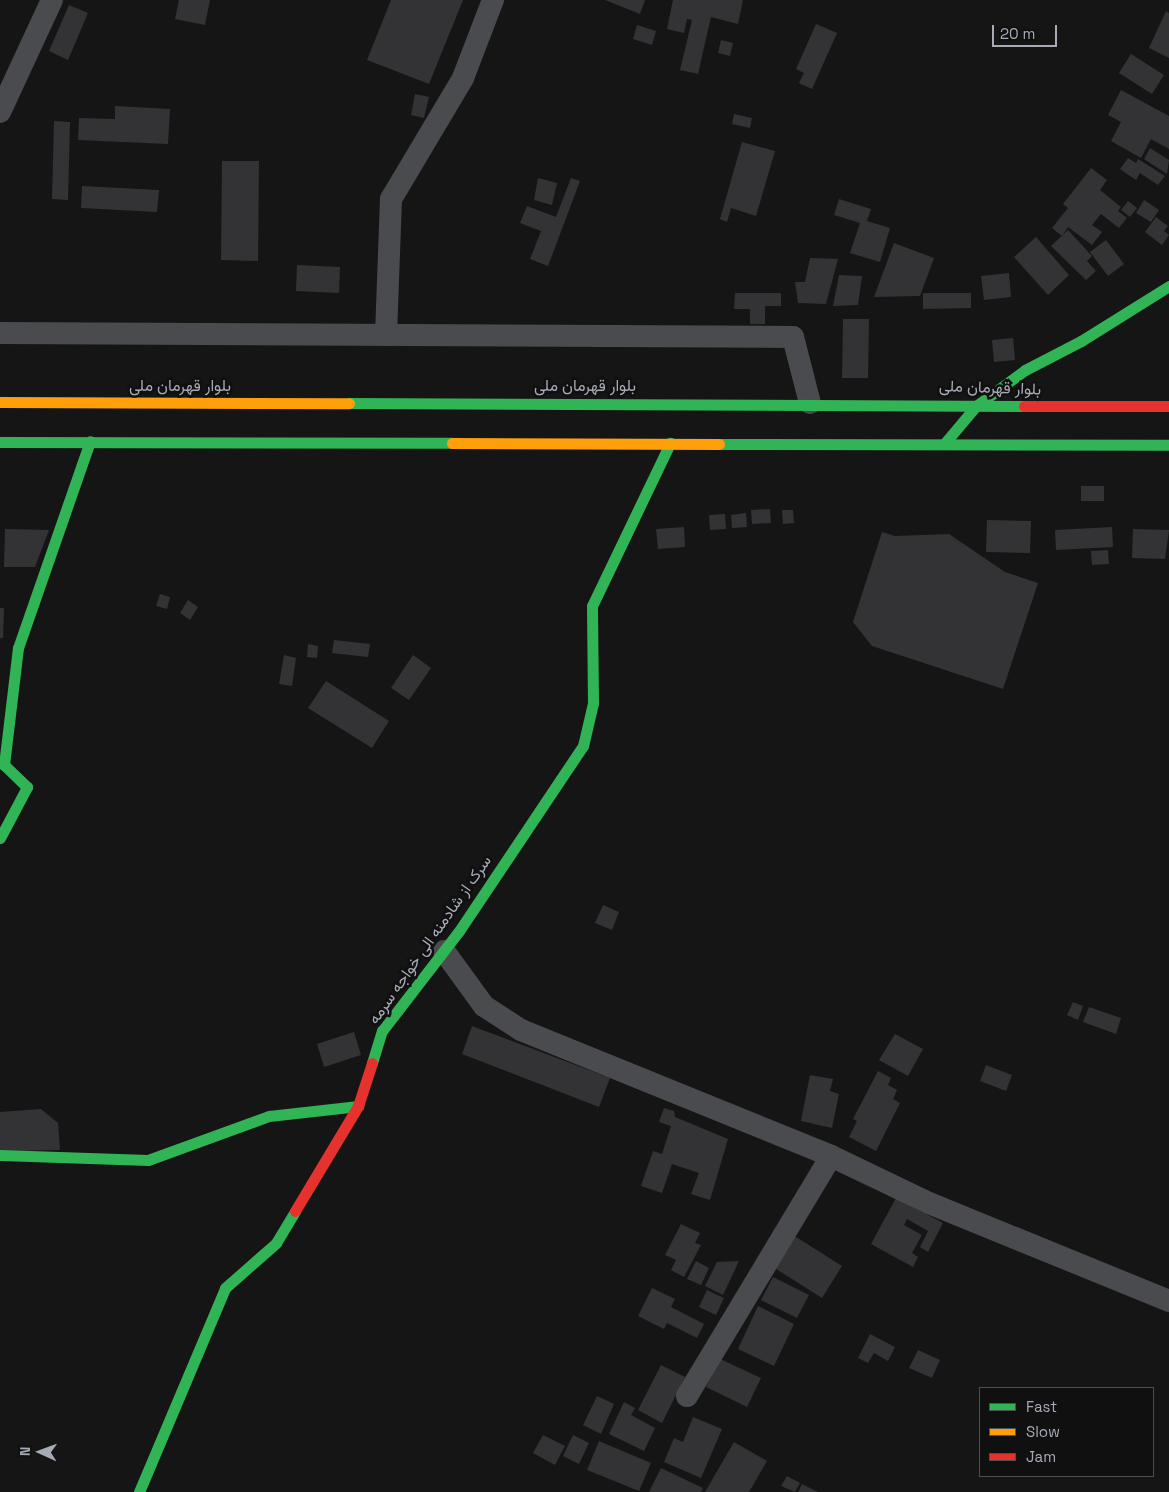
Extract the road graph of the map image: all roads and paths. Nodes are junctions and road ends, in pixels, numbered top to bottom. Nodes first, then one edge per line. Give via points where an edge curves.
1 (52, 0) edge
2 (493, 0) edge
3 (0, 112) edge
4 (1169, 286) edge
5 (0, 333) edge
6 (386, 335) junction
7 (0, 402) edge
8 (810, 403) junction
9 (976, 406) junction
10 (1169, 406) edge
11 (0, 442) edge
12 (90, 442) junction
13 (670, 443) junction
14 (944, 444) junction
15 (1169, 446) edge
16 (2, 764) edge
17 (0, 838) edge
18 (444, 950) junction
19 (358, 1106) junction
20 (0, 1155) edge
21 (831, 1156) junction
22 (1169, 1301) edge
23 (687, 1396) dead end
24 (138, 1492) edge

1 - 3 street
2 - 6 street via 463,78 390,199
4 - 9 main road via 1081,341 1025,370
5 - 6 street
6 - 8 street via 793,337
7 - 8 main road, بلوار قهرمان ملی
8 - 9 main road, بلوار قهرمان ملی
9 - 10 main road, بلوار قهرمان ملی
9 - 14 main road
11 - 12 main road
12 - 13 main road
12 - 16 main road via 18,648
13 - 14 main road
13 - 18 main road, سرک از شادمنه الی خواجه سرمه via 592,606 593,703 583,746
14 - 15 main road
16 - 17 main road via 27,787
18 - 19 main road, سرک از شادمنه الی خواجه سرمه via 382,1031
18 - 21 street via 484,1006 521,1030
19 - 20 main road via 269,1116 148,1160 58,1154
19 - 24 main road, سرک از شادمنه الی خواجه سرمه via 276,1243 225,1288
21 - 22 street via 930,1203
21 - 23 street

